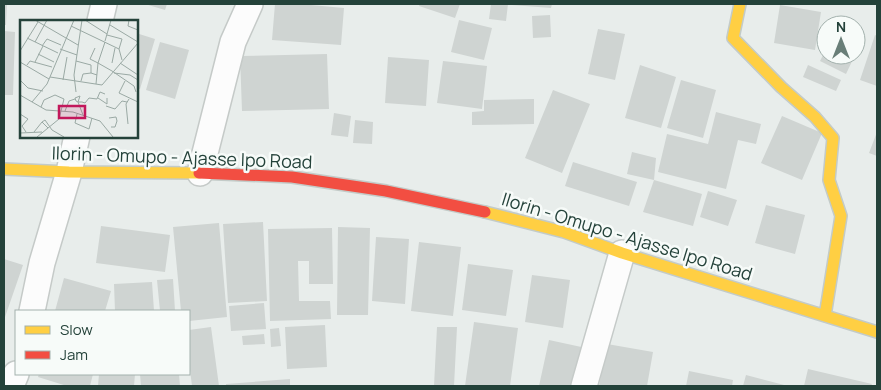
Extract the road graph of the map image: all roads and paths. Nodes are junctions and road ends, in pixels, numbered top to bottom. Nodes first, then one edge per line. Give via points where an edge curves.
1 (104, 4) edge
2 (250, 4) edge
3 (740, 4) edge
4 (100, 20) edge
5 (77, 138) edge
6 (4, 169) edge
7 (69, 172) junction
8 (200, 173) junction
9 (622, 253) junction
10 (32, 310) edge
11 (825, 316) junction
12 (877, 332) edge
13 (584, 386) edge

1 - 4 street
2 - 8 street via 233,42
3 - 11 main road via 734,38 833,138 828,180 840,216
5 - 7 street
6 - 7 main road, Ilorin - Omupo - Ajasse Ipo Road
7 - 8 main road, Ilorin - Omupo - Ajasse Ipo Road
7 - 10 street via 42,262
8 - 9 main road, Ilorin - Omupo - Ajasse Ipo Road via 292,177 386,191 492,213
9 - 11 main road, Ilorin - Omupo - Ajasse Ipo Road
9 - 13 street
11 - 12 main road, Ilorin - Omupo - Ajasse Ipo Road

